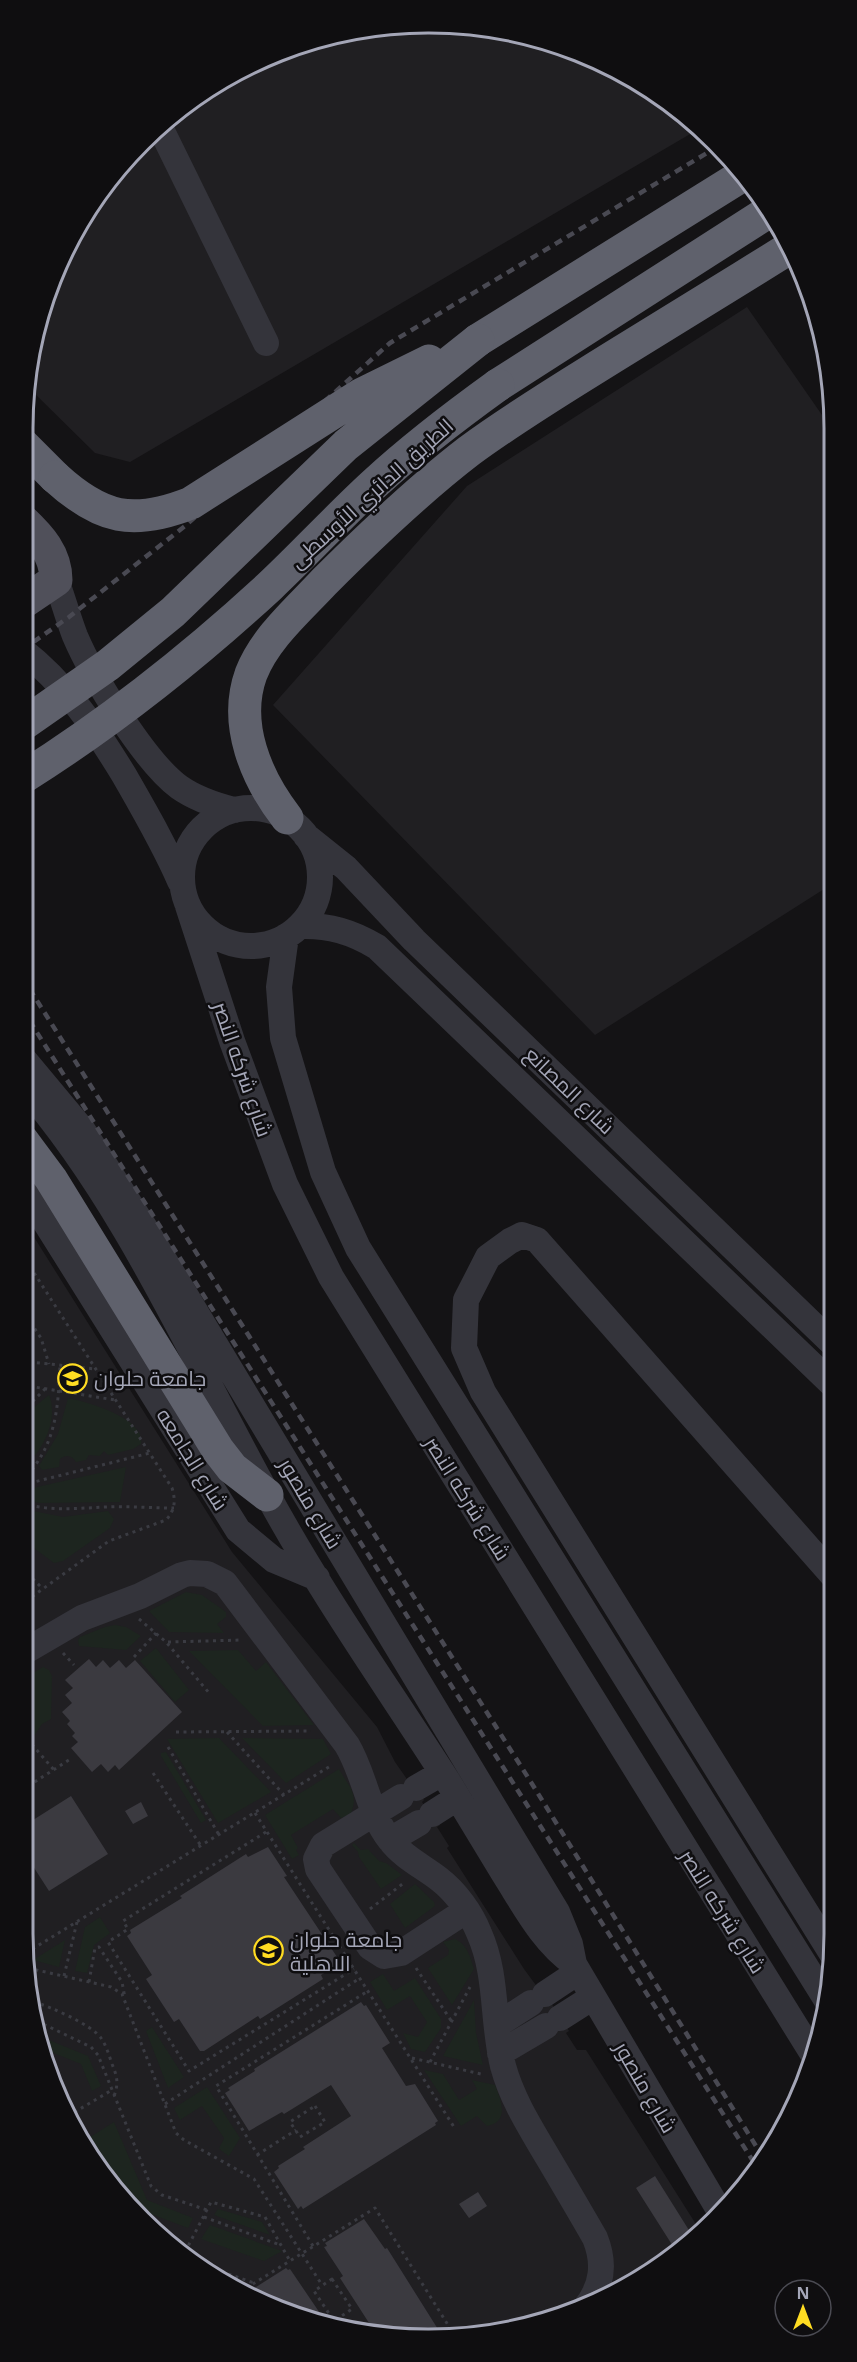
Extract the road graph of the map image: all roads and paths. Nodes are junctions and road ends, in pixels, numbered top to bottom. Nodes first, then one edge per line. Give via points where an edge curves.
1 (164, 135) edge
2 (735, 180) edge
3 (762, 216) edge
4 (782, 252) edge
5 (477, 339) junction
6 (266, 343) dead end
7 (33, 455) edge
8 (33, 536) edge
9 (56, 580) junction
10 (33, 596) edge
11 (33, 660) edge
12 (33, 717) edge
13 (33, 771) edge
14 (234, 810) junction
15 (296, 827) junction
16 (180, 881) junction
17 (188, 906) junction
18 (293, 931) junction
19 (33, 1070) edge
20 (33, 1098) edge
21 (33, 1155) edge
22 (33, 1203) edge
23 (741, 1256) junction
24 (33, 1271) edge
25 (721, 1275) junction
26 (33, 1327) edge
27 (824, 1335) edge
28 (33, 1362) edge
29 (50, 1364) junction
30 (60, 1365) junction
31 (96, 1369) junction
32 (824, 1376) edge
33 (33, 1386) edge
34 (46, 1388) junction
35 (59, 1390) junction
36 (115, 1400) junction
37 (33, 1401) edge
38 (150, 1453) junction
39 (33, 1469) edge
40 (33, 1480) edge
41 (267, 1495) junction
42 (33, 1506) edge
43 (174, 1508) junction
44 (824, 1566) edge
45 (317, 1578) junction
46 (33, 1579) edge
47 (43, 1589) junction
48 (33, 1596) edge
49 (119, 1603) junction
50 (156, 1633) junction
51 (268, 1639) junction
52 (166, 1642) junction
53 (33, 1647) edge
54 (63, 1653) dead end
55 (134, 1657) dead end
56 (74, 1665) dead end
57 (210, 1694) dead end
58 (337, 1731) junction
59 (176, 1732) dead end
60 (227, 1732) junction
61 (33, 1746) edge
62 (168, 1747) dead end
63 (351, 1752) junction
64 (72, 1758) dead end
65 (54, 1770) junction
66 (153, 1773) dead end
67 (442, 1773) junction
68 (33, 1783) edge
69 (284, 1795) junction
70 (457, 1798) junction
71 (255, 1813) junction
72 (375, 1813) junction
73 (266, 1832) junction
74 (219, 1835) junction
75 (390, 1840) junction
76 (201, 1846) junction
77 (423, 1868) junction
78 (466, 1910) junction
79 (77, 1922) junction
80 (343, 1929) junction
81 (824, 1941) edge
82 (34, 1948) edge
83 (404, 1950) junction
84 (488, 1955) junction
85 (576, 1968) junction
86 (354, 1969) junction
87 (35, 1970) edge
88 (64, 1976) junction
89 (360, 1978) junction
90 (88, 1982) junction
91 (820, 1990) edge
92 (368, 1991) junction
93 (593, 1997) junction
94 (125, 2000) junction
95 (40, 2005) edge
96 (452, 2022) junction
97 (44, 2024) edge
98 (497, 2025) junction
99 (808, 2046) edge
100 (500, 2053) junction
101 (410, 2058) junction
102 (430, 2062) junction
103 (507, 2080) junction
104 (112, 2090) junction
105 (114, 2096) junction
106 (165, 2104) junction
107 (76, 2111) edge
108 (454, 2127) dead end
109 (296, 2130) junction
110 (258, 2155) junction
111 (716, 2205) edge
112 (207, 2210) junction
113 (204, 2217) junction
114 (281, 2246) junction
115 (313, 2246) junction
116 (188, 2247) edge
117 (302, 2254) junction
118 (290, 2261) junction
119 (227, 2274) edge
120 (254, 2283) junction
121 (322, 2285) junction
122 (250, 2286) edge
123 (596, 2291) edge
124 (331, 2317) edge
125 (338, 2318) edge
126 (450, 2328) edge

1 - 6 street
2 - 5 highway
3 - 13 highway, الطريق الدائري الأوسطى, bridge via 455,416 381,478 272,585 205,644 135,700
4 - 15 highway via 550,395 469,451 382,525 286,622 251,674 245,725 258,774 270,796
5 - 7 highway, bridge via 362,394 191,503 163,514 133,517 104,511 77,497
5 - 12 highway, bridge via 346,445 173,612 108,665
8 - 9 main road via 46,545 56,567
9 - 10 main road
9 - 14 street via 81,649 113,704 162,772 187,791
11 - 16 street via 65,691 98,732 149,817
14 - 15 street via 261,809
14 - 16 street via 221,814 199,831 185,854
15 - 18 street via 317,858 320,882 314,906
15 - 23 street, شارع المصانع via 346,868 414,940
16 - 17 street
17 - 18 street via 203,927 224,941 262,945
17 - 99 street, شارع شركه النصر via 285,1184 331,1277
18 - 25 street, شارع المصانع via 318,926 339,929 377,947
18 - 91 street, شارع شركه النصر via 279,987 283,1038 323,1172 345,1223
19 - 85 street, شارع منصور via 82,1129 140,1218 557,1912
20 - 41 street, شارع منصور via 66,1139 130,1239
21 - 41 highway via 218,1450 232,1468
22 - 45 street, شارع الجامعه via 238,1530 274,1560
23 - 25 street
23 - 27 street, شارع المصانع
24 - 31 path
25 - 32 street, شارع المصانع
26 - 29 path
28 - 29 path
29 - 30 path
30 - 31 path
30 - 35 path
31 - 36 path
33 - 34 path
34 - 35 path
34 - 37 path
35 - 36 path
35 - 39 path via 51,1437
36 - 38 path
38 - 40 path
38 - 43 path via 172,1488
41 - 45 street, شارع منصور
42 - 43 path via 67,1510
43 - 47 path via 166,1521 109,1541
44 - 81 street via 537,1240 522,1235 488,1257 466,1300 464,1348 483,1392
45 - 67 street, شارع منصور
46 - 47 path
47 - 48 path
49 - 50 path
49 - 51 street via 182,1575 199,1572 225,1583
49 - 53 street via 82,1618
50 - 52 path
50 - 55 path
51 - 52 path
51 - 58 street
52 - 57 path
54 - 56 path
58 - 60 path
58 - 63 street
59 - 60 path
60 - 69 path
61 - 65 path
62 - 74 path
63 - 69 path
63 - 72 street
64 - 65 path
65 - 68 path
66 - 76 path
67 - 70 street, شارع منصور
67 - 72 street
69 - 71 path
70 - 75 street
70 - 85 street, شارع منصور via 537,1927
71 - 73 path
71 - 74 path
72 - 75 street
72 - 80 street via 323,1845 316,1859
73 - 80 path
73 - 86 path via 123,1921 128,1929 108,1942 189,2072
74 - 76 path
75 - 77 street
76 - 79 path
77 - 78 street via 450,1889
77 - 80 path
78 - 83 street
78 - 84 street
79 - 82 path
79 - 88 path
80 - 83 street via 379,1954 390,1957
80 - 86 path
83 - 96 path
84 - 96 path
84 - 98 street
85 - 93 street, شارع منصور
85 - 98 street
86 - 89 path
87 - 88 path
88 - 90 path
89 - 92 path
89 - 106 path
90 - 94 path via 117,1990
90 - 94 path via 95,1948 99,1947 122,1982
92 - 101 path
92 - 110 path via 216,2086
93 - 100 street
93 - 111 street, شارع منصور
94 - 106 path
95 - 105 path via 98,2034 118,2079
96 - 102 path
97 - 104 path via 91,2047
98 - 100 street
100 - 103 street
101 - 102 path
101 - 108 path
102 - 103 path
103 - 123 street via 600,2249 602,2262
104 - 105 path
104 - 107 path
105 - 112 path via 151,2186 162,2195
106 - 117 path via 179,2137 258,2183
109 - 109 path via 291,2122 315,2106 325,2122 300,2137
109 - 110 path
110 - 115 path
112 - 113 path
112 - 114 path via 211,2202 265,2217
113 - 114 path
113 - 116 path
114 - 118 path
115 - 117 path
115 - 126 path via 375,2208
117 - 118 path
117 - 121 path
118 - 120 path
119 - 120 path
120 - 122 path
121 - 124 path via 314,2290
121 - 125 path via 332,2278 352,2309

